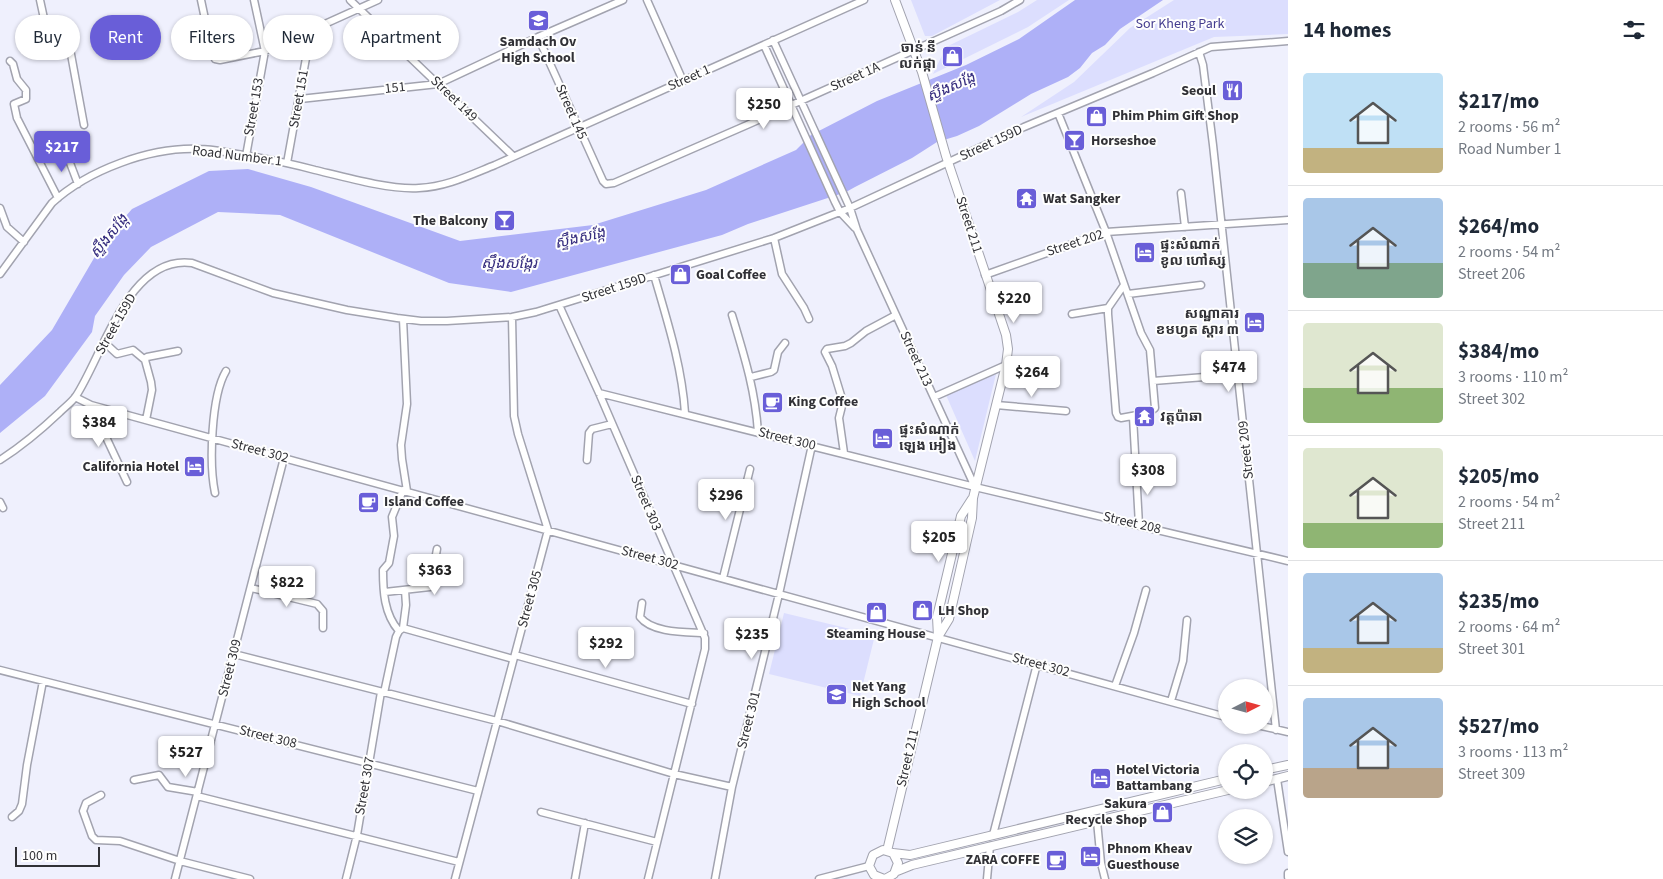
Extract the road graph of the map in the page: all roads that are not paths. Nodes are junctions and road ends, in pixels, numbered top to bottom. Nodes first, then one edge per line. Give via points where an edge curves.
1 (40, 0) edge
2 (201, 0) edge
3 (254, 0) edge
4 (350, 0) edge
5 (378, 0) edge
6 (622, 0) edge
7 (647, 0) edge
8 (864, 0) edge
9 (895, 0) edge
10 (1020, 0) edge
11 (359, 8) junction
12 (333, 21) edge
13 (538, 37) junction
14 (774, 40) junction
15 (1288, 41) edge
16 (263, 42) edge
17 (764, 45) junction
18 (914, 50) junction
19 (263, 51) edge
20 (1199, 52) junction
21 (263, 60) edge
22 (306, 60) edge
23 (10, 61) dead end
24 (683, 81) junction
25 (438, 84) junction
26 (300, 99) junction
27 (802, 101) junction
28 (792, 106) junction
29 (1058, 113) junction
30 (84, 125) dead end
31 (577, 128) junction
32 (66, 155) dead end
33 (246, 156) junction
34 (513, 156) junction
35 (948, 159) junction
36 (287, 163) junction
37 (78, 184) junction
38 (606, 184) joint
39 (1181, 193) dead end
40 (58, 198) junction
41 (0, 208) edge
42 (850, 208) junction
43 (840, 212) junction
44 (1288, 220) edge
45 (1221, 224) junction
46 (1185, 227) junction
47 (857, 230) junction
48 (1106, 232) junction
49 (774, 238) junction
50 (24, 242) junction
51 (0, 274) edge
52 (654, 274) junction
53 (985, 274) junction
54 (1201, 284) dead end
55 (1124, 285) junction
56 (1128, 294) junction
57 (559, 305) junction
58 (1108, 308) junction
59 (732, 314) dead end
60 (1072, 314) dead end
61 (896, 315) junction
62 (512, 317) junction
63 (404, 319) junction
64 (809, 319) dead end
65 (104, 342) junction
66 (785, 343) dead end
67 (178, 350) dead end
68 (145, 360) junction
69 (1006, 365) junction
70 (226, 371) dead end
71 (751, 377) junction
72 (1205, 377) dead end
73 (1153, 381) junction
74 (599, 393) junction
75 (75, 397) junction
76 (934, 397) junction
77 (91, 405) junction
78 (996, 405) junction
79 (1066, 412) dead end
80 (685, 413) junction
81 (1133, 416) junction
82 (146, 420) junction
83 (612, 424) junction
84 (758, 432) junction
85 (212, 438) junction
86 (812, 445) junction
87 (844, 453) junction
88 (284, 458) junction
89 (0, 460) edge
90 (587, 460) dead end
91 (750, 469) dead end
92 (127, 482) dead end
93 (975, 487) junction
94 (405, 490) junction
95 (214, 493) dead end
96 (1139, 525) junction
97 (548, 530) junction
98 (437, 549) dead end
99 (1257, 554) junction
100 (1288, 561) edge
101 (672, 564) junction
102 (722, 578) junction
103 (251, 588) junction
104 (405, 590) junction
105 (1146, 590) dead end
106 (385, 592) junction
107 (779, 594) junction
108 (642, 603) dead end
109 (1187, 620) dead end
110 (323, 628) dead end
111 (401, 630) junction
112 (704, 633) junction
113 (938, 637) junction
114 (234, 654) junction
115 (514, 657) junction
116 (1037, 664) junction
117 (0, 670) edge
118 (43, 681) junction
119 (1115, 686) junction
120 (383, 692) junction
121 (1171, 701) junction
122 (692, 704) junction
123 (1218, 714) edge
124 (497, 722) junction
125 (216, 724) junction
126 (1273, 729) edge
127 (1276, 730) junction
128 (1288, 732) edge
129 (208, 754) junction
130 (169, 761) dead end
131 (369, 763) junction
132 (1288, 764) edge
133 (1273, 768) edge
134 (674, 774) junction
135 (1288, 776) edge
136 (1277, 778) junction
137 (1273, 779) edge
138 (134, 780) dead end
139 (1218, 781) edge
140 (732, 787) junction
141 (478, 792) junction
142 (1218, 792) edge
143 (197, 794) junction
144 (101, 795) dead end
145 (541, 812) dead end
146 (12, 817) dead end
147 (1096, 821) junction
148 (585, 824) junction
149 (357, 835) junction
150 (993, 835) junction
151 (657, 842) junction
152 (990, 846) junction
153 (890, 852) junction
154 (1288, 852) edge
155 (180, 861) junction
156 (459, 862) junction
157 (897, 871) junction
158 (871, 873) edge
159 (1288, 873) edge
160 (1288, 877) edge
161 (176, 879) edge
162 (250, 879) edge
163 (346, 879) edge
164 (455, 879) edge
165 (575, 879) edge
166 (648, 879) edge
167 (715, 879) edge
168 (818, 879) edge
169 (886, 879) edge
170 (987, 879) edge
171 (1105, 879) edge

1 - 30 street via 48,36 66,35 68,38
2 - 19 street via 215,59
3 - 16 street, Street 153
4 - 11 street, Street 149
5 - 11 street
6 - 13 street, 151
7 - 24 street
8 - 14 street, Street 1
9 - 18 main road, Street 211
10 - 18 street, Street 1A
11 - 12 street
11 - 25 street, Street 149
13 - 25 street, 151
13 - 31 street, Street 145
14 - 17 street, Street 1
14 - 27 street
15 - 20 street, Street 159D via 1224,45
17 - 24 street, Street 1
17 - 28 street, Street 213
18 - 27 street, Street 1A
18 - 35 main road, Street 211
20 - 29 street, Street 159D
20 - 45 street, Street 209
21 - 33 street, Street 153
22 - 26 street, Street 151
23 - 40 street via 27,96 14,104 17,118
24 - 31 street, Street 1
25 - 26 street, 151
25 - 34 street, Street 149
26 - 36 street, Street 151
27 - 28 street, Street 1A
27 - 42 street, Street 213
28 - 38 street, Street 1A
28 - 43 street, Street 213
29 - 35 street, Street 159D
29 - 48 street
31 - 34 street, Street 1
31 - 38 street, Street 145
32 - 37 street
33 - 36 street, Road Number 1
33 - 37 street, Road Number 1 via 198,149 160,153 119,164
34 - 36 street, Road Number 1 via 452,182 416,189
35 - 42 street, Street 159D
35 - 53 main road, Street 211
37 - 40 street, Road Number 1
39 - 46 street
40 - 50 street, Road Number 1
41 - 50 street via 7,226
42 - 43 street, Street 159D
42 - 47 street, Street 213
43 - 47 street, Street 213
43 - 49 street, Street 159D
44 - 45 street, Street 202
45 - 46 street, Street 202
45 - 99 street, Street 209
46 - 48 street, Street 202
47 - 61 street, Street 213
48 - 53 street, Street 202
48 - 55 street
49 - 52 street, Street 159D
49 - 64 street via 782,274
50 - 51 street, Road Number 1
52 - 57 street, Street 159D
52 - 80 street via 675,352
53 - 69 main road, Street 211 via 1006,335
54 - 56 street
55 - 56 street
55 - 58 street
56 - 73 street via 1140,333 1150,350
57 - 62 street, Street 159D
57 - 74 street, Street 303
58 - 60 street
58 - 81 street via 1116,413 1121,418
59 - 71 street
61 - 76 street, Street 213
61 - 87 street via 851,343 825,352 843,402 839,418
62 - 63 street, Street 159D via 447,322
62 - 97 street via 514,416
63 - 65 street, Street 159D via 272,293 183,261 161,268 140,284
63 - 94 street via 407,404 402,452
65 - 68 street via 117,354 133,350
65 - 75 street, Street 159D
66 - 71 street via 778,352 774,370
67 - 68 street
68 - 82 street via 152,382
69 - 76 street
69 - 78 main road, Street 211
70 - 85 street via 218,390
71 - 84 street
72 - 73 street
73 - 81 street via 1155,408
74 - 80 street, Street 300
74 - 83 street, Street 303
75 - 77 street, Street 302
75 - 89 street, Street 159D via 37,433
76 - 93 street, Street 213
77 - 82 street, Street 302
77 - 92 street
78 - 79 street
78 - 93 main road, Street 211
80 - 84 street, Street 300
81 - 96 street
82 - 85 street, Street 302
83 - 90 street via 592,429 589,433
83 - 101 street, Street 303
84 - 86 street, Street 300
85 - 88 street, Street 302
85 - 95 street
86 - 87 street, Street 300
86 - 107 street, Street 301
87 - 93 street, Street 300
88 - 94 street, Street 302
88 - 103 street, Street 309
91 - 102 street
93 - 96 street, Street 208
93 - 113 main road, Street 211 via 972,518 949,619
94 - 97 street, Street 302
94 - 106 street via 392,517 394,536 389,563 383,570
96 - 99 street, Street 208
97 - 101 street, Street 302
97 - 115 street, Street 305
98 - 104 street via 430,587
99 - 100 street, Street 208
99 - 127 street, Street 209
101 - 102 street, Street 302
101 - 112 street, Street 303
102 - 107 street, Street 302
103 - 110 street via 317,604 323,611
103 - 114 street, Street 309
104 - 106 street
104 - 111 street, Street 307
105 - 119 street
106 - 111 street via 388,614 392,623
107 - 113 street, Street 302
107 - 140 street, Street 301
108 - 112 street via 640,617 644,622 671,632
109 - 121 street via 1183,660
111 - 115 street via 413,630
111 - 120 street, Street 307 via 396,637
112 - 122 street, Street 303 via 705,649
113 - 116 street, Street 302
113 - 153 main road, Street 211
114 - 120 street
114 - 125 street, Street 309
115 - 122 street
115 - 124 street, Street 305
116 - 119 street, Street 302
116 - 150 street
117 - 118 street, Street 308
118 - 125 street, Street 308
118 - 146 street via 22,804
119 - 121 street, Street 302
120 - 124 street
120 - 131 street, Street 307
121 - 123 street, Street 302
122 - 134 street, Street 303
124 - 134 street
124 - 141 street, Street 305
125 - 129 street, Street 309
125 - 131 street, Street 308
126 - 127 street
127 - 128 street
129 - 130 street
129 - 143 street, Street 309
131 - 141 street, Street 308
131 - 149 street, Street 307
132 - 133 main road
134 - 140 street
134 - 151 street, Street 303
135 - 136 main road
136 - 137 main road
136 - 154 street
138 - 143 street via 159,775 168,787
139 - 150 main road
140 - 167 street, Street 301
141 - 156 street, Street 305
142 - 147 main road
143 - 149 street
143 - 155 street, Street 309
144 - 155 street via 86,803 83,811 96,840 120,841
145 - 148 street
147 - 152 main road
147 - 171 street
148 - 151 street
148 - 165 street
149 - 156 street
149 - 163 street, Street 307
150 - 153 main road via 910,855
151 - 166 street, Street 303
152 - 157 main road
152 - 170 street
153 - 157 main road via 898,863
153 - 158 main road via 876,853 871,859
155 - 161 street, Street 309
155 - 162 street
156 - 164 street, Street 305
157 - 169 main road
158 - 168 street
158 - 169 main road
159 - 160 street

